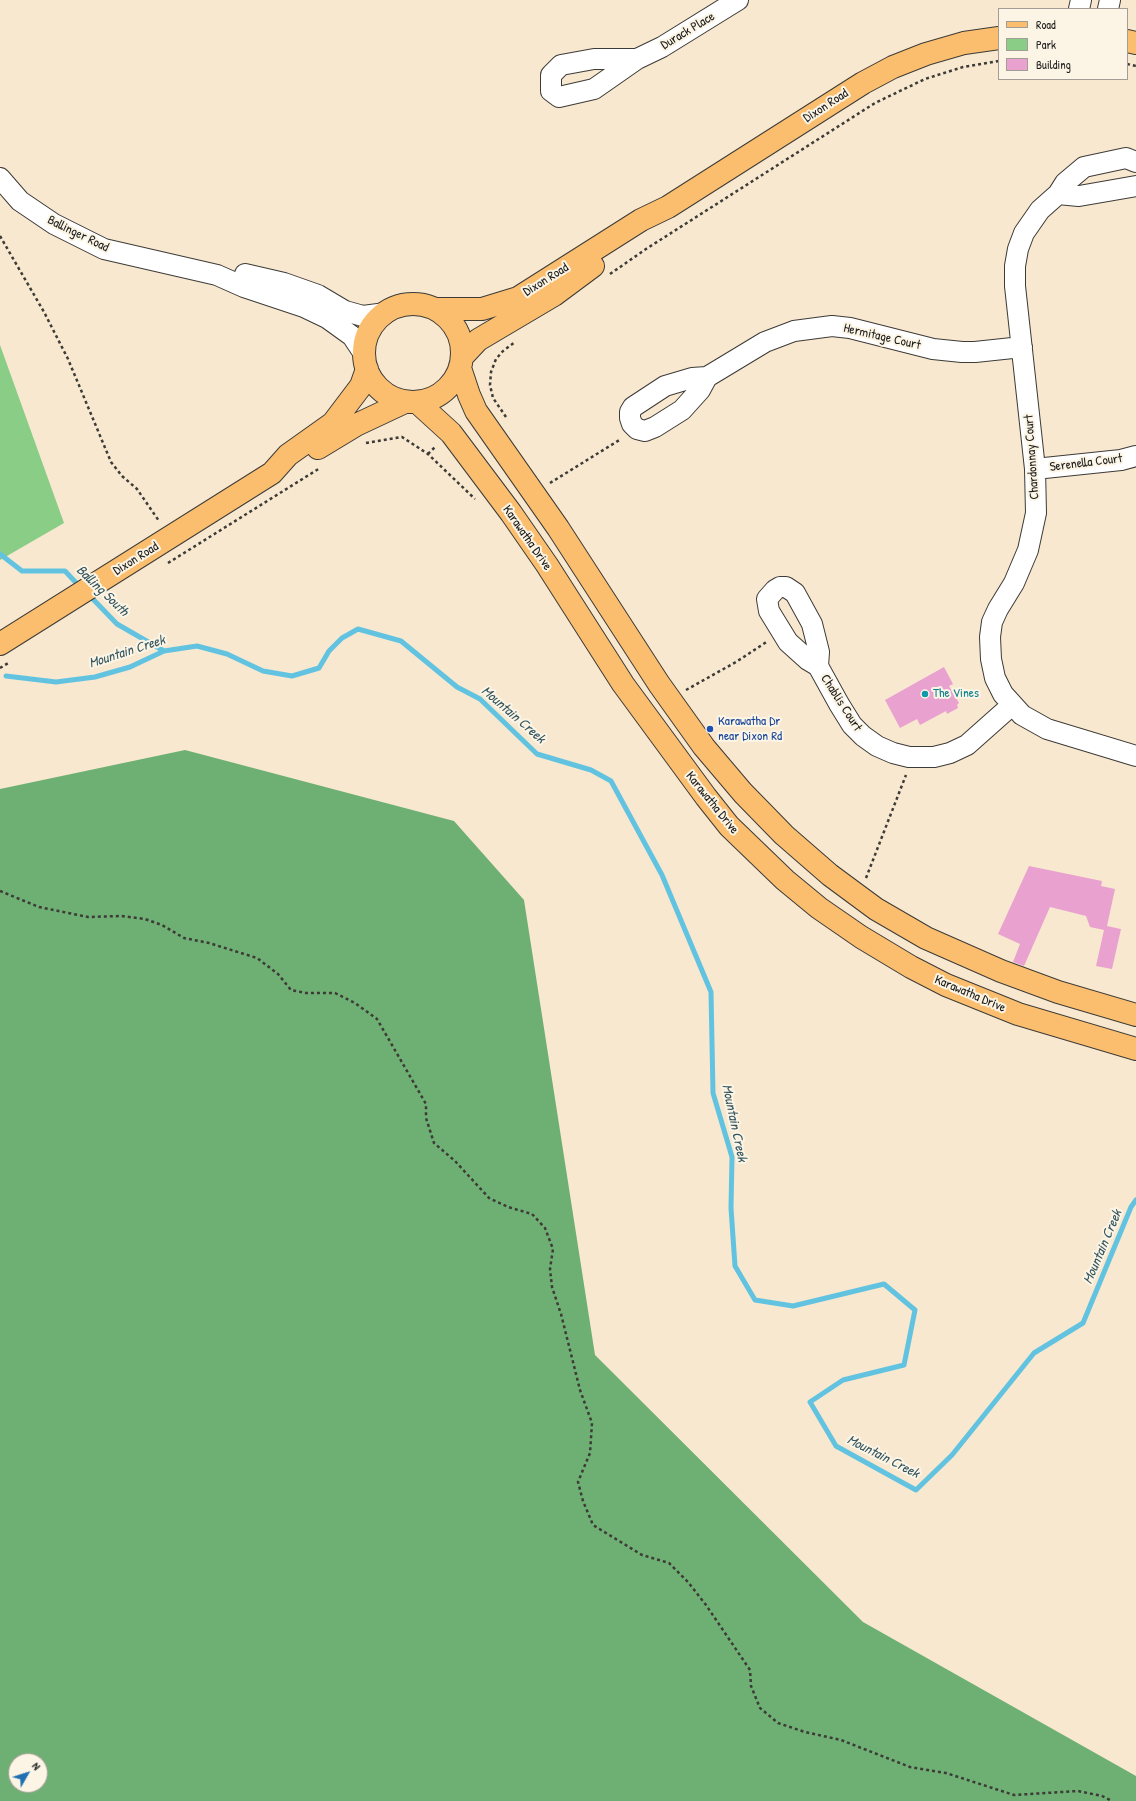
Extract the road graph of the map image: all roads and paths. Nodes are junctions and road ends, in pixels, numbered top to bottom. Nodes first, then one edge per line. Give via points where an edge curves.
1 (738, 0) edge
2 (998, 38) edge
3 (637, 59) dead end
4 (998, 60) edge
5 (1136, 162) edge
6 (0, 178) edge
7 (1136, 186) edge
8 (1058, 194) junction
9 (668, 207) junction
10 (0, 236) edge
11 (217, 275) junction
12 (607, 277) dead end
13 (435, 309) junction
14 (386, 313) junction
15 (516, 342) dead end
16 (1022, 347) junction
17 (366, 362) junction
18 (462, 362) junction
19 (707, 377) junction
20 (493, 398) dead end
21 (411, 402) junction
22 (632, 424) junction
23 (362, 444) dead end
24 (1136, 456) edge
25 (322, 466) dead end
26 (1035, 469) junction
27 (272, 472) junction
28 (550, 483) dead end
29 (476, 501) dead end
30 (161, 524) dead end
31 (162, 567) dead end
32 (766, 642) dead end
33 (0, 644) edge
34 (818, 666) dead end
35 (690, 697) dead end
36 (1012, 705) junction
37 (1136, 756) edge
38 (909, 757) junction
39 (859, 874) dead end
40 (0, 891) edge
41 (1136, 1015) edge
42 (1136, 1049) edge
43 (1112, 1801) edge

1 - 3 street, Durack Place via 662,47
2 - 9 main road, Dixon Road via 956,45 893,66
4 - 12 path via 962,67 925,79 875,103 646,249
5 - 8 street, Chardonnay Court via 1126,158 1084,167
6 - 11 street, Ballinger Road via 20,201 42,216 104,248
7 - 8 street via 1079,196
8 - 16 street, Chardonnay Court via 1031,221 1018,249 1015,286
9 - 13 main road, Dixon Road via 641,220 510,302 482,309
9 - 18 main road, Dixon Road via 629,240 554,295 478,340
10 - 30 path via 68,359 111,462 137,489
11 - 14 street, Ballinger Road via 243,274 284,284 318,295 345,311 363,316
11 - 17 street, Ballinger Road via 327,318 352,336
13 - 14 main road via 420,304 404,304
13 - 18 main road via 448,318 457,331 462,343
14 - 17 main road via 377,319 368,332 364,347
15 - 20 path via 496,359 491,372
16 - 19 street, Hermitage Court via 962,352 832,326 794,331 765,342
16 - 26 street, Chardonnay Court
17 - 21 main road via 370,378 380,390 390,397
17 - 27 main road, Dixon Road via 361,386 333,422 288,455
18 - 21 main road via 452,383 440,395 424,402
18 - 41 main road via 476,411 558,528 659,684 704,747 743,793 784,835 830,875 876,909 926,938 1001,971 1058,992
19 - 22 street, Hermitage Court via 692,378 665,386 638,402 630,412
19 - 22 street, Hermitage Court via 700,390 682,410 656,427 645,431 637,429
21 - 27 main road, Dixon Road via 356,425 290,466
21 - 42 main road, Karawatha Drive via 451,433 511,513 623,684 706,797 729,826 785,880 861,937 946,985 1018,1014
22 - 28 path via 621,440
23 - 29 path via 402,437 428,454
24 - 26 street, Serenella Court via 1121,460
25 - 31 path
26 - 36 street, Chardonnay Court via 1036,512 1028,550 1014,583 992,622 990,637 995,678
27 - 33 main road, Dixon Road
32 - 35 path via 686,691
34 - 38 street, Chablis Court via 838,704 863,736 877,746
36 - 37 street, Chardonnay Court via 1022,715 1047,729
36 - 38 street, Chablis Court via 967,745 934,757
38 - 39 path via 906,779 866,879
40 - 43 path via 39,907 88,917 121,916 145,919 162,925 184,938 257,958 278,974 291,990 335,993 377,1018 426,1104 426,1118 434,1142 489,1198 532,1214 545,1228 553,1248 550,1269 552,1287 562,1314 580,1390 592,1423 590,1453 578,1482 593,1525 642,1555 669,1563 688,1582 750,1670 752,1686 760,1708 778,1723 841,1740 910,1767 946,1772 1014,1795 1078,1791

